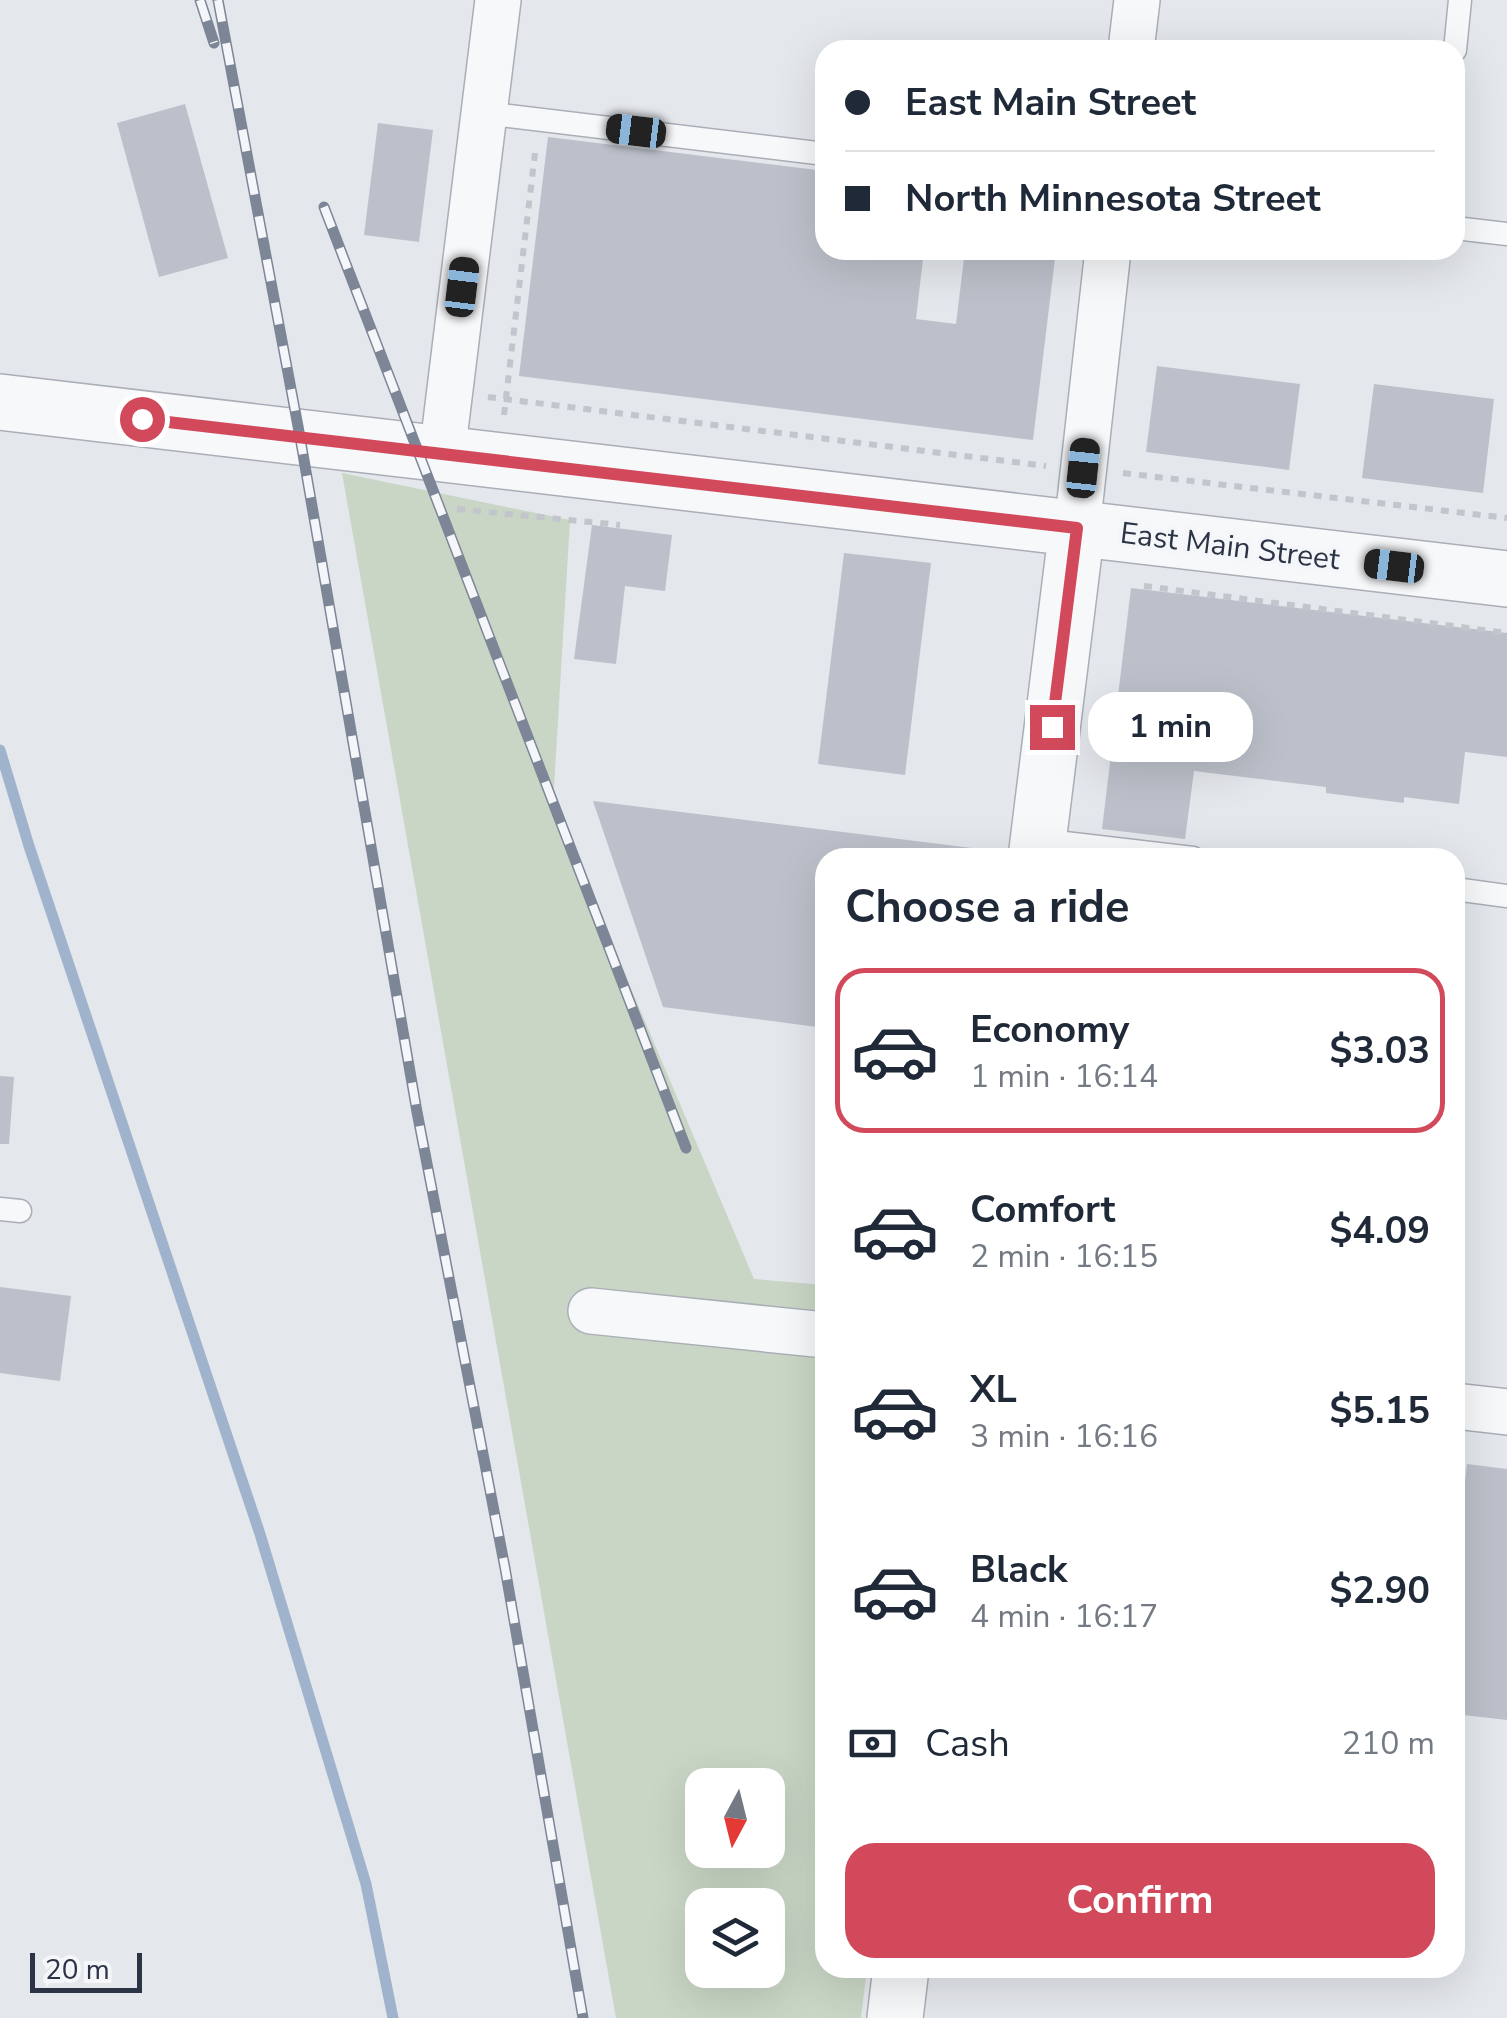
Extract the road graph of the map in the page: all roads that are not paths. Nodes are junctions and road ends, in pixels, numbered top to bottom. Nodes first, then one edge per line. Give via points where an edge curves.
1 (498, 0) edge
2 (1136, 0) edge
3 (1460, 0) edge
4 (1132, 40) edge
5 (1455, 40) edge
6 (484, 113) junction
7 (815, 153) edge
8 (1465, 229) edge
9 (1507, 234) edge
10 (1107, 260) edge
11 (12, 404) edge
12 (442, 454) junction
13 (1074, 552) junction
14 (1507, 579) edge
15 (1038, 848) edge
16 (1465, 890) edge
17 (1507, 896) edge
18 (590, 1311) dead end
19 (815, 1333) edge
20 (1465, 1407) edge
21 (1507, 1412) edge
22 (900, 1978) edge
23 (894, 2018) edge

1 - 6 street
2 - 4 street
3 - 5 lane
6 - 7 lane
6 - 12 street
8 - 9 lane
10 - 13 street
11 - 12 street, East Main Street
12 - 13 street, East Main Street
13 - 14 street, East Main Street
13 - 15 street
16 - 17 lane
18 - 19 street
20 - 21 street
22 - 23 street

